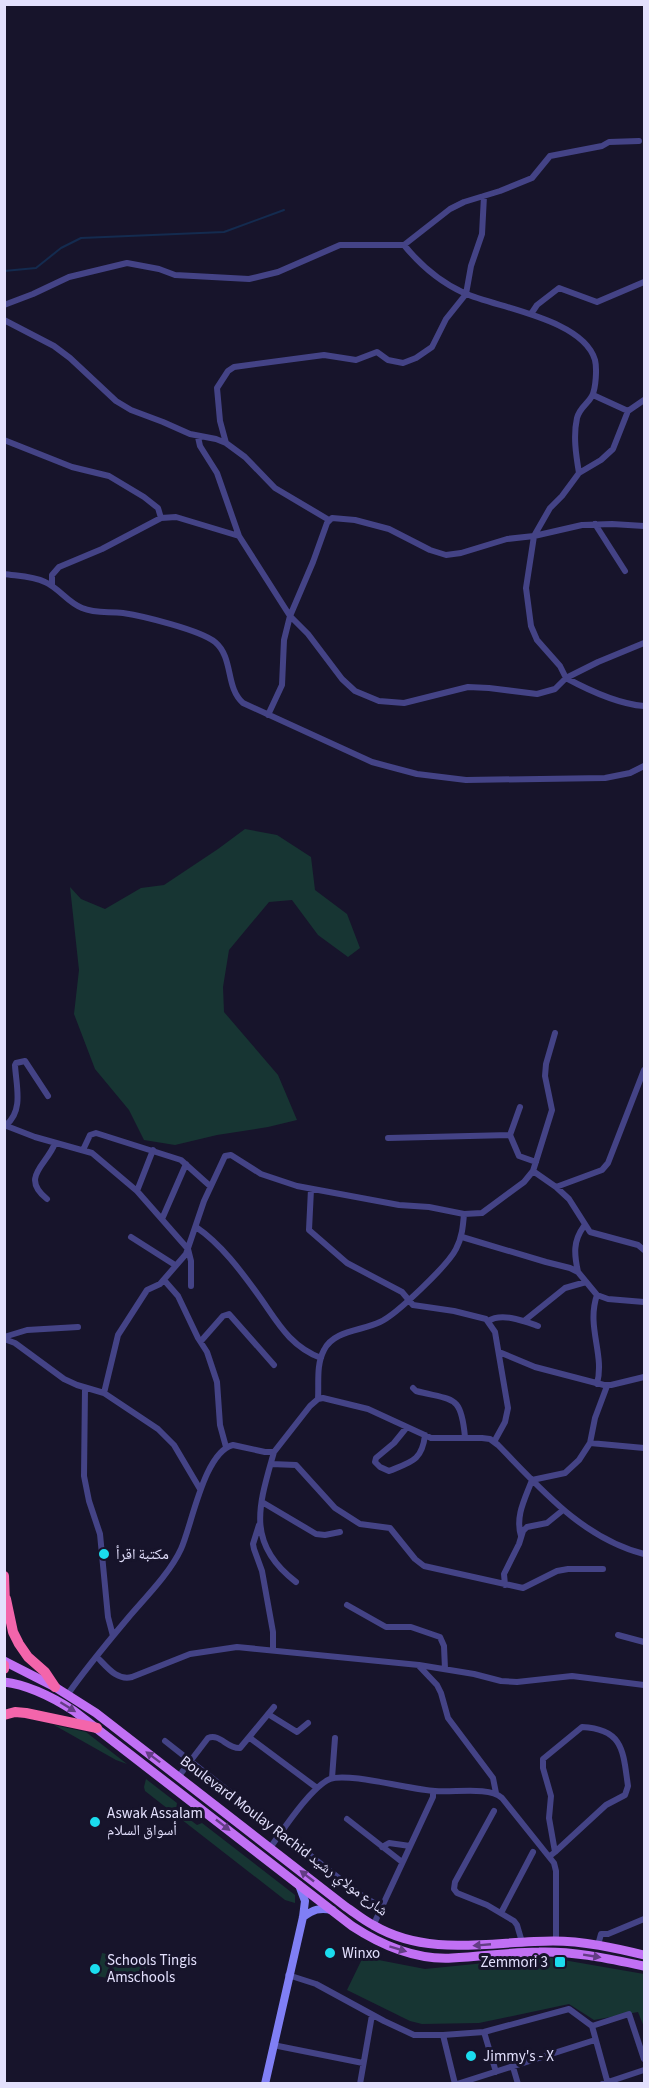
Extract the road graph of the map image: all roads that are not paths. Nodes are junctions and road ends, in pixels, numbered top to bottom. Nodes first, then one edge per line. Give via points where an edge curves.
1 (639, 141) dead end
2 (484, 196) junction
3 (404, 245) junction
4 (645, 282) edge
5 (466, 294) junction
6 (4, 305) edge
7 (531, 314) junction
8 (4, 320) edge
9 (593, 395) junction
10 (645, 400) edge
11 (628, 411) junction
12 (198, 437) junction
13 (4, 440) edge
14 (226, 443) junction
15 (579, 472) junction
16 (161, 518) junction
17 (329, 520) junction
18 (595, 524) junction
19 (645, 526) edge
20 (239, 536) junction
21 (534, 536) junction
22 (625, 571) dead end
23 (4, 574) edge
24 (52, 586) junction
25 (290, 616) junction
26 (645, 644) edge
27 (566, 678) junction
28 (645, 706) edge
29 (268, 715) junction
30 (645, 766) edge
31 (555, 1033) dead end
32 (645, 1070) edge
33 (48, 1096) dead end
34 (520, 1107) dead end
35 (5, 1125) edge
36 (510, 1135) junction
37 (388, 1138) dead end
38 (55, 1143) junction
39 (82, 1150) junction
40 (153, 1150) junction
41 (536, 1162) junction
42 (186, 1164) junction
43 (533, 1171) junction
44 (210, 1186) junction
45 (556, 1187) junction
46 (311, 1189) junction
47 (137, 1191) junction
48 (47, 1198) dead end
49 (464, 1214) junction
50 (162, 1220) junction
51 (584, 1226) junction
52 (196, 1227) junction
53 (462, 1236) junction
54 (131, 1237) dead end
55 (188, 1250) junction
56 (645, 1250) edge
57 (175, 1265) junction
58 (578, 1272) junction
59 (164, 1280) junction
60 (586, 1282) junction
61 (191, 1286) dead end
62 (597, 1295) junction
63 (408, 1299) junction
64 (645, 1302) edge
65 (488, 1321) junction
66 (524, 1321) junction
67 (538, 1326) dead end
68 (78, 1327) dead end
69 (4, 1338) edge
70 (201, 1341) junction
71 (499, 1352) junction
72 (321, 1358) junction
73 (274, 1365) dead end
74 (645, 1377) edge
75 (597, 1384) junction
76 (607, 1386) junction
77 (85, 1388) junction
78 (413, 1388) dead end
79 (104, 1394) junction
80 (318, 1399) junction
81 (407, 1427) junction
82 (425, 1435) junction
83 (465, 1437) junction
84 (495, 1442) junction
85 (590, 1443) junction
86 (226, 1447) junction
87 (645, 1448) edge
88 (274, 1452) junction
89 (271, 1464) junction
90 (532, 1480) junction
91 (200, 1489) junction
92 (262, 1502) junction
93 (563, 1510) junction
94 (259, 1524) junction
95 (340, 1532) dead end
96 (521, 1536) junction
97 (645, 1554) edge
98 (603, 1569) dead end
99 (4, 1576) edge
100 (296, 1582) dead end
101 (505, 1585) junction
102 (5, 1597) edge
103 (347, 1605) dead end
104 (618, 1635) dead end
105 (113, 1636) junction
106 (645, 1642) edge
107 (273, 1650) junction
108 (97, 1657) junction
109 (4, 1665) edge
110 (418, 1665) junction
111 (445, 1669) junction
112 (4, 1682) edge
113 (645, 1684) edge
114 (55, 1687) junction
115 (68, 1694) junction
116 (274, 1707) dead end
117 (268, 1714) junction
118 (4, 1715) edge
119 (308, 1723) dead end
120 (97, 1728) junction
121 (250, 1738) junction
122 (335, 1738) dead end
123 (165, 1741) dead end
124 (190, 1760) junction
125 (178, 1776) junction
126 (332, 1778) junction
127 (316, 1788) junction
128 (433, 1791) junction
129 (496, 1793) junction
130 (494, 1812) dead end
131 (347, 1819) dead end
132 (282, 1832) junction
133 (410, 1846) junction
134 (382, 1847) junction
135 (270, 1848) junction
136 (533, 1852) dead end
137 (553, 1854) junction
138 (402, 1862) junction
139 (298, 1884) junction
140 (382, 1908) junction
141 (332, 1910) junction
142 (501, 1913) junction
143 (303, 1917) junction
144 (645, 1919) edge
145 (373, 1926) junction
146 (556, 1941) junction
147 (522, 1942) junction
148 (598, 1945) junction
149 (645, 1955) edge
150 (645, 1966) edge
151 (288, 1975) junction
152 (372, 2015) junction
153 (592, 2026) junction
154 (484, 2032) junction
155 (443, 2035) junction
156 (596, 2040) junction
157 (273, 2044) junction
158 (645, 2059) edge
159 (363, 2063) junction
160 (513, 2067) junction
161 (645, 2070) edge
162 (496, 2072) junction
163 (606, 2083) edge
164 (265, 2084) edge
165 (360, 2084) edge
166 (456, 2084) edge
167 (518, 2084) edge

1 - 2 street via 609,142 550,156 532,178
2 - 3 street via 450,209
2 - 5 street via 482,234
3 - 5 street via 434,276
3 - 6 street via 340,246 278,272 249,279 175,275 127,263 69,277
4 - 7 street via 597,302 559,288
5 - 7 street
5 - 14 street via 440,328 432,347 408,362 397,363 373,352 356,360 324,355 234,367 217,388
7 - 9 street via 559,326 585,344 595,360
8 - 12 street via 54,346 116,401
9 - 11 street
9 - 15 street via 577,417
10 - 11 street
11 - 15 street via 613,449
12 - 14 street
12 - 20 street via 217,473
13 - 16 street via 72,467 109,476 159,508
14 - 17 street via 275,488
15 - 21 street via 550,508
16 - 20 street via 177,517
16 - 24 street via 59,567 52,575
17 - 21 street via 344,519 389,529 446,555
17 - 25 street
18 - 19 street
18 - 21 street
18 - 22 street
20 - 25 street
21 - 27 street via 526,588 531,626
23 - 24 street via 42,580
24 - 29 street via 84,609 141,616 212,640 224,654 236,695 243,703
25 - 27 street via 348,685 379,701 404,703 468,687 537,694 555,689
25 - 29 street via 284,640 282,685
26 - 27 street
27 - 28 street via 629,704
29 - 30 street via 372,762 426,776 466,780 605,778 630,774
31 - 41 street via 545,1076 552,1110
32 - 45 street via 608,1163 602,1170
33 - 35 street via 25,1061 16,1062 17,1112
34 - 36 street
35 - 38 street
36 - 37 street
36 - 41 street via 519,1156
38 - 39 street
38 - 48 street via 35,1174 39,1193
39 - 40 street via 90,1135 96,1133
39 - 47 street via 92,1153
40 - 42 street
40 - 47 street
41 - 43 street
42 - 44 street
42 - 50 street
43 - 45 street
43 - 49 street via 486,1211
44 - 46 street via 229,1154 269,1178
44 - 52 street
45 - 51 street via 578,1211
46 - 49 street
46 - 63 street via 311,1234 347,1263
47 - 50 street
49 - 53 street
50 - 55 street
51 - 56 street via 592,1233
51 - 58 street via 575,1244
52 - 55 street
52 - 72 street via 242,1273 293,1341
53 - 58 street
53 - 63 street via 453,1254
54 - 57 street
55 - 57 street
55 - 61 street
57 - 59 street
58 - 60 street
59 - 70 street via 178,1296
59 - 79 street via 147,1290 121,1327
60 - 62 street
60 - 66 street via 565,1288
62 - 64 street
62 - 75 street via 593,1330 600,1374
63 - 65 street via 413,1305
63 - 72 street via 381,1322 335,1338
65 - 66 street via 502,1317
65 - 71 street
66 - 67 street
68 - 69 street via 27,1330
69 - 77 street
70 - 73 street via 229,1314
70 - 86 street via 217,1382 219,1425
71 - 75 street via 535,1367
71 - 84 street via 508,1408
72 - 80 street
74 - 76 street
75 - 76 street
76 - 85 street
77 - 79 street
77 - 105 street via 84,1476 103,1556
78 - 83 street via 460,1406
79 - 91 street via 167,1437
80 - 81 street via 368,1409
80 - 88 street
81 - 82 street
81 - 82 street via 376,1458 380,1467 389,1471 415,1460 422,1453
82 - 83 street
83 - 84 street
84 - 90 street
85 - 87 street
85 - 90 street via 565,1473
86 - 88 street via 243,1445
86 - 91 street
88 - 89 street
89 - 92 street
89 - 101 street via 297,1465 335,1508 360,1524 390,1528 424,1566
90 - 93 street
90 - 96 street via 520,1512
91 - 105 street via 180,1551
92 - 94 street
92 - 95 street via 316,1534
93 - 96 street via 547,1523 527,1527
93 - 97 street via 606,1541
94 - 100 street via 271,1557
94 - 107 street via 253,1544 262,1571
96 - 101 street via 504,1574
98 - 101 street via 557,1571 523,1588
99 - 102 highway
102 - 114 highway via 19,1644
103 - 111 street via 386,1627 405,1626 440,1637
104 - 106 street
105 - 108 street
107 - 108 street via 237,1647 205,1651 173,1659 128,1678 113,1672
107 - 110 street
108 - 115 street
109 - 114 main road, Boulevard Moulay Rachid شارع مولاي رشيد
110 - 111 street
110 - 129 street via 437,1685 448,1719 493,1778
111 - 113 street via 501,1681 572,1676
112 -> 120 main road, Boulevard Moulay Rachid شارع مولاي رشيد via 54,1699
114 - 115 main road, Boulevard Moulay Rachid شارع مولاي رشيد
125 -> 115 main road, Boulevard Moulay Rachid شارع مولاي رشيد
116 - 117 street
117 - 119 street via 297,1732
117 - 121 street
118 - 120 highway via 21,1712
120 -> 139 main road, Boulevard Moulay Rachid شارع مولاي رشيد
121 - 124 street via 236,1749 210,1737
121 - 127 street
122 - 126 street
123 - 124 street
124 - 125 street
124 - 132 street
125 - 135 main road, Boulevard Moulay Rachid شارع مولاي رشيد
126 - 127 street
126 - 128 street
127 - 132 street
128 - 129 street
128 - 133 street
129 - 137 street
130 - 142 street via 454,1886 457,1893
131 - 134 street
132 - 135 street
132 - 140 street
133 - 134 street via 389,1843
133 - 138 street
134 - 138 street
145 -> 135 main road, Boulevard Moulay Rachid شارع مولاي رشيد
136 - 142 street
137 - 137 street via 606,1805 625,1795 628,1786 621,1744 615,1736 582,1727 543,1760 550,1796
137 - 146 street
138 - 140 street
139 - 141 main road, Boulevard Moulay Rachid شارع مولاي رشيد
139 - 143 street via 305,1901
140 - 145 street
141 - 143 street via 315,1909
141 -> 150 main road, Boulevard Moulay Rachid شارع مولاي رشيد via 369,1937 420,1955 450,1959 555,1952
142 - 147 street via 517,1925
143 - 151 street
144 - 148 street via 601,1934
147 -> 145 main road, Boulevard Moulay Rachid شارع مولاي رشيد via 445,1947 406,1939
146 - 147 main road, Boulevard Moulay Rachid شارع مولاي رشيد
146 - 148 main road, Boulevard Moulay Rachid شارع مولاي رشيد
148 - 149 main road, Boulevard Moulay Rachid شارع مولاي رشيد
151 - 152 street via 316,1984
151 - 157 street
152 - 155 street via 414,2035
152 - 159 street
153 - 154 street via 565,2009
153 - 156 street
153 - 158 street via 629,2014
154 - 155 street
154 - 162 street
155 - 166 street
156 - 160 street
156 - 163 street
157 - 159 street
157 - 164 street
159 - 165 street
160 - 162 street
160 - 167 street
161 - 163 street
162 - 166 street

